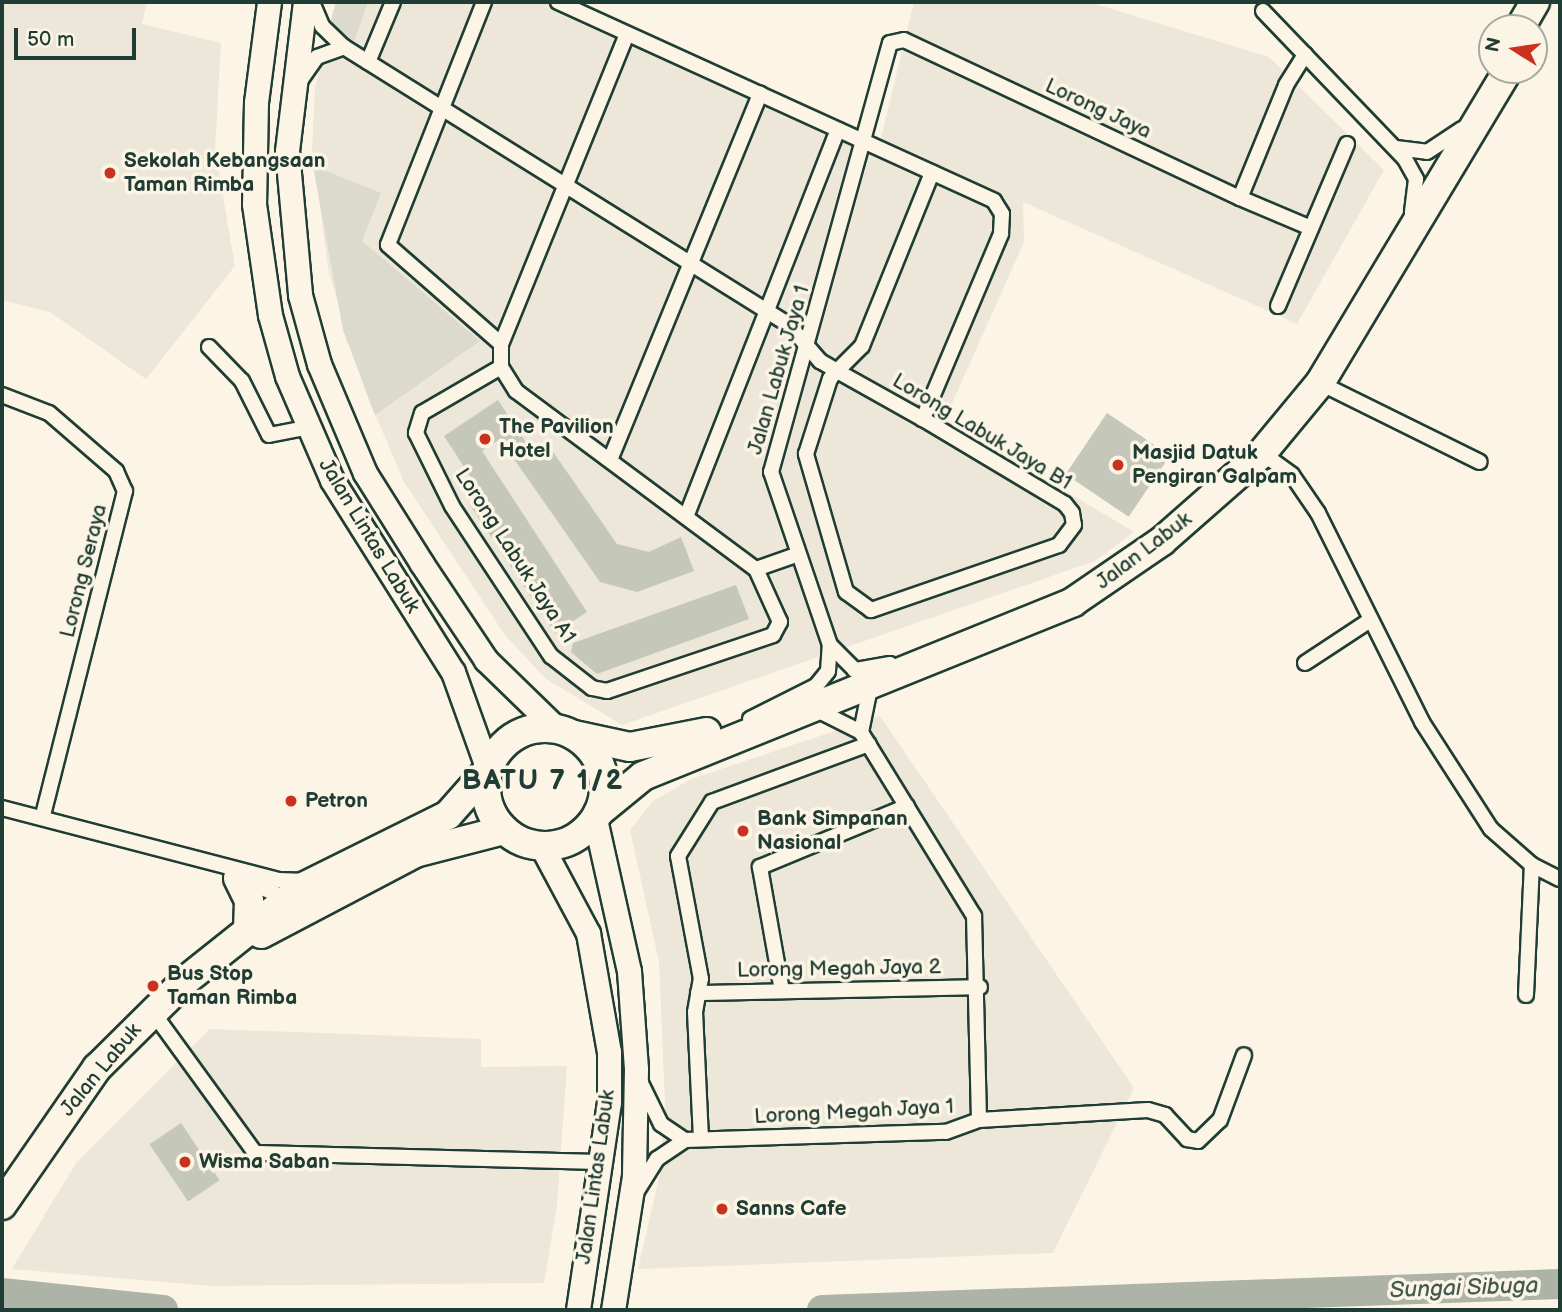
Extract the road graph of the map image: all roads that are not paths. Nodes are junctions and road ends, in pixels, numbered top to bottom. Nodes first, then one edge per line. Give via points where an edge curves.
1 (269, 2) edge
2 (305, 2) edge
3 (312, 2) edge
4 (393, 2) edge
5 (484, 2) edge
6 (558, 2) edge
7 (1263, 11) dead end
8 (627, 34) junction
9 (344, 47) junction
10 (1305, 55) junction
11 (368, 62) junction
12 (1487, 84) edge
13 (1500, 84) edge
14 (760, 94) junction
15 (289, 100) junction
16 (444, 106) junction
17 (1462, 129) junction
18 (838, 130) junction
19 (865, 143) junction
20 (1347, 144) dead end
21 (1395, 148) junction
22 (932, 173) junction
23 (570, 184) junction
24 (1241, 198) junction
25 (1412, 214) junction
26 (1311, 228) junction
27 (693, 266) junction
28 (1278, 306) dead end
29 (767, 313) junction
30 (501, 344) junction
31 (804, 344) junction
32 (209, 347) dead end
33 (501, 368) junction
34 (837, 371) junction
35 (1320, 383) junction
36 (2, 395) edge
37 (923, 419) junction
38 (306, 428) junction
39 (1262, 453) junction
40 (610, 460) junction
41 (1480, 462) dead end
42 (686, 517) junction
43 (796, 555) junction
44 (756, 569) junction
45 (1370, 621) junction
46 (830, 645) junction
47 (914, 662) junction
48 (1305, 663) dead end
49 (870, 688) junction
50 (814, 708) junction
51 (750, 719) junction
52 (565, 732) junction
53 (865, 738) junction
54 (488, 770) junction
55 (907, 806) junction
56 (2, 808) edge
57 (596, 816) junction
58 (42, 818) junction
59 (504, 830) junction
60 (542, 847) junction
61 (190, 858) junction
62 (1532, 865) junction
63 (370, 873) junction
64 (238, 878) junction
65 (317, 879) junction
66 (1560, 879) edge
67 (286, 898) junction
68 (261, 928) junction
69 (980, 987) junction
70 (782, 991) junction
71 (698, 993) junction
72 (1526, 995) dead end
73 (152, 1011) junction
74 (1244, 1055) dead end
75 (636, 1069) junction
76 (979, 1120) junction
77 (701, 1139) junction
78 (685, 1140) junction
79 (601, 1163) junction
80 (2, 1205) edge
81 (630, 1206) junction
82 (578, 1310) edge
83 (613, 1310) edge

1 - 38 main road, Jalan Lintas Labuk via 256,102 254,204 270,315
2 - 15 main road, Jalan Lintas Labuk
3 - 9 street, Lorong Labuk Jaya B1 via 323,26
4 - 11 street
5 - 16 street
6 - 8 street
7 - 10 street
8 - 14 street
8 - 23 street
9 - 11 street, Lorong Labuk Jaya B1
9 - 15 street via 317,57
10 - 21 street
10 - 24 street via 1286,85
11 - 16 street, Lorong Labuk Jaya B1
12 - 17 highway, Jalan Labuk
13 - 35 highway, Jalan Labuk
14 - 18 street
14 - 27 street
15 - 52 main road, Jalan Lintas Labuk via 288,186 300,295 341,424 486,660
16 - 23 street, Lorong Labuk Jaya B1
16 - 30 street via 388,245
17 - 21 street via 1427,152
17 - 25 highway, Jalan Labuk
18 - 19 street
18 - 29 street
19 - 22 street
19 - 24 street, Lorong Jaya via 888,47 904,40
19 - 31 street, Jalan Labuk Jaya 1
20 - 26 street
21 - 25 street via 1416,179
22 - 34 street via 862,346
22 - 37 street via 994,201 1002,215 1001,234
23 - 27 street, Lorong Labuk Jaya B1
23 - 30 street
24 - 26 street
25 - 47 highway, Jalan Labuk via 1313,376 1237,464 1163,529 1098,574
26 - 28 street
27 - 29 street, Lorong Labuk Jaya B1
27 - 40 street
29 - 31 street, Lorong Labuk Jaya B1
29 - 42 street
30 - 33 street
31 - 34 street, Lorong Labuk Jaya B1
31 - 43 street, Jalan Labuk Jaya 1 via 771,472
32 - 38 street via 242,382 269,435
33 - 40 street via 516,391
33 - 44 street, Lorong Labuk Jaya A1 via 482,373 416,422 452,506 551,656 592,688 607,691 776,633 780,622
34 - 37 street, Lorong Labuk Jaya B1
34 - 37 street, Lorong Labuk Jaya B1 via 806,465 846,592 861,607 879,609 1059,545 1074,525 1065,504
35 - 39 highway, Jalan Labuk
35 - 41 street
36 - 58 street, Lorong Seraya via 49,412 116,471 125,491
38 - 54 main road, Jalan Lintas Labuk via 358,526 453,672
39 - 45 street via 1292,475 1318,513
39 - 49 highway, Jalan Labuk via 1162,541 1073,602
40 - 42 street
42 - 44 street
43 - 44 street
43 - 46 street, Jalan Labuk Jaya 1
45 - 48 street
45 - 62 street via 1422,722 1491,829
46 - 47 street via 855,670
46 - 51 street via 823,680
47 - 51 highway, Jalan Labuk
49 - 50 highway, Jalan Labuk
49 - 53 street
50 - 53 street
50 - 57 highway, Jalan Labuk via 643,776
51 - 52 highway, Jalan Labuk via 658,746
52 - 54 highway via 523,732 496,754
52 - 57 highway via 588,746 603,778
53 - 55 street, Lorong Megah Jaya 1
53 - 71 street via 722,797 702,812 676,870 701,979
54 - 59 highway via 488,802
54 - 65 highway via 466,799 425,830
55 - 69 street, Lorong Megah Jaya 1 via 974,916
55 - 70 street via 760,867
56 - 58 street
57 - 60 highway via 577,837
57 - 75 main road, Jalan Lintas Labuk via 629,971
58 - 61 street
59 - 60 highway
59 - 63 highway via 415,853
60 - 79 main road, Jalan Lintas Labuk via 569,891 597,964 609,1052
61 - 64 street
61 - 65 street via 290,882
62 - 66 street
62 - 72 street
63 - 67 highway via 308,900
63 - 68 highway
64 - 67 street
64 - 68 highway
65 - 67 highway
67 - 68 highway
68 - 73 highway, Jalan Labuk via 221,953
69 - 70 street, Lorong Megah Jaya 2
69 - 76 street, Lorong Megah Jaya 1
70 - 71 street, Lorong Megah Jaya 2
71 - 77 street
73 - 79 street via 255,1153
73 - 80 highway, Jalan Labuk via 85,1083
74 - 76 street via 1220,1120 1198,1141 1187,1139 1165,1115 1148,1110
75 - 78 street via 661,1124
75 - 81 main road, Jalan Lintas Labuk
76 - 77 street, Lorong Megah Jaya 1 via 946,1132
77 - 78 street, Lorong Megah Jaya 1
78 - 81 street via 657,1159
79 - 82 main road, Jalan Lintas Labuk
81 - 83 main road, Jalan Lintas Labuk

